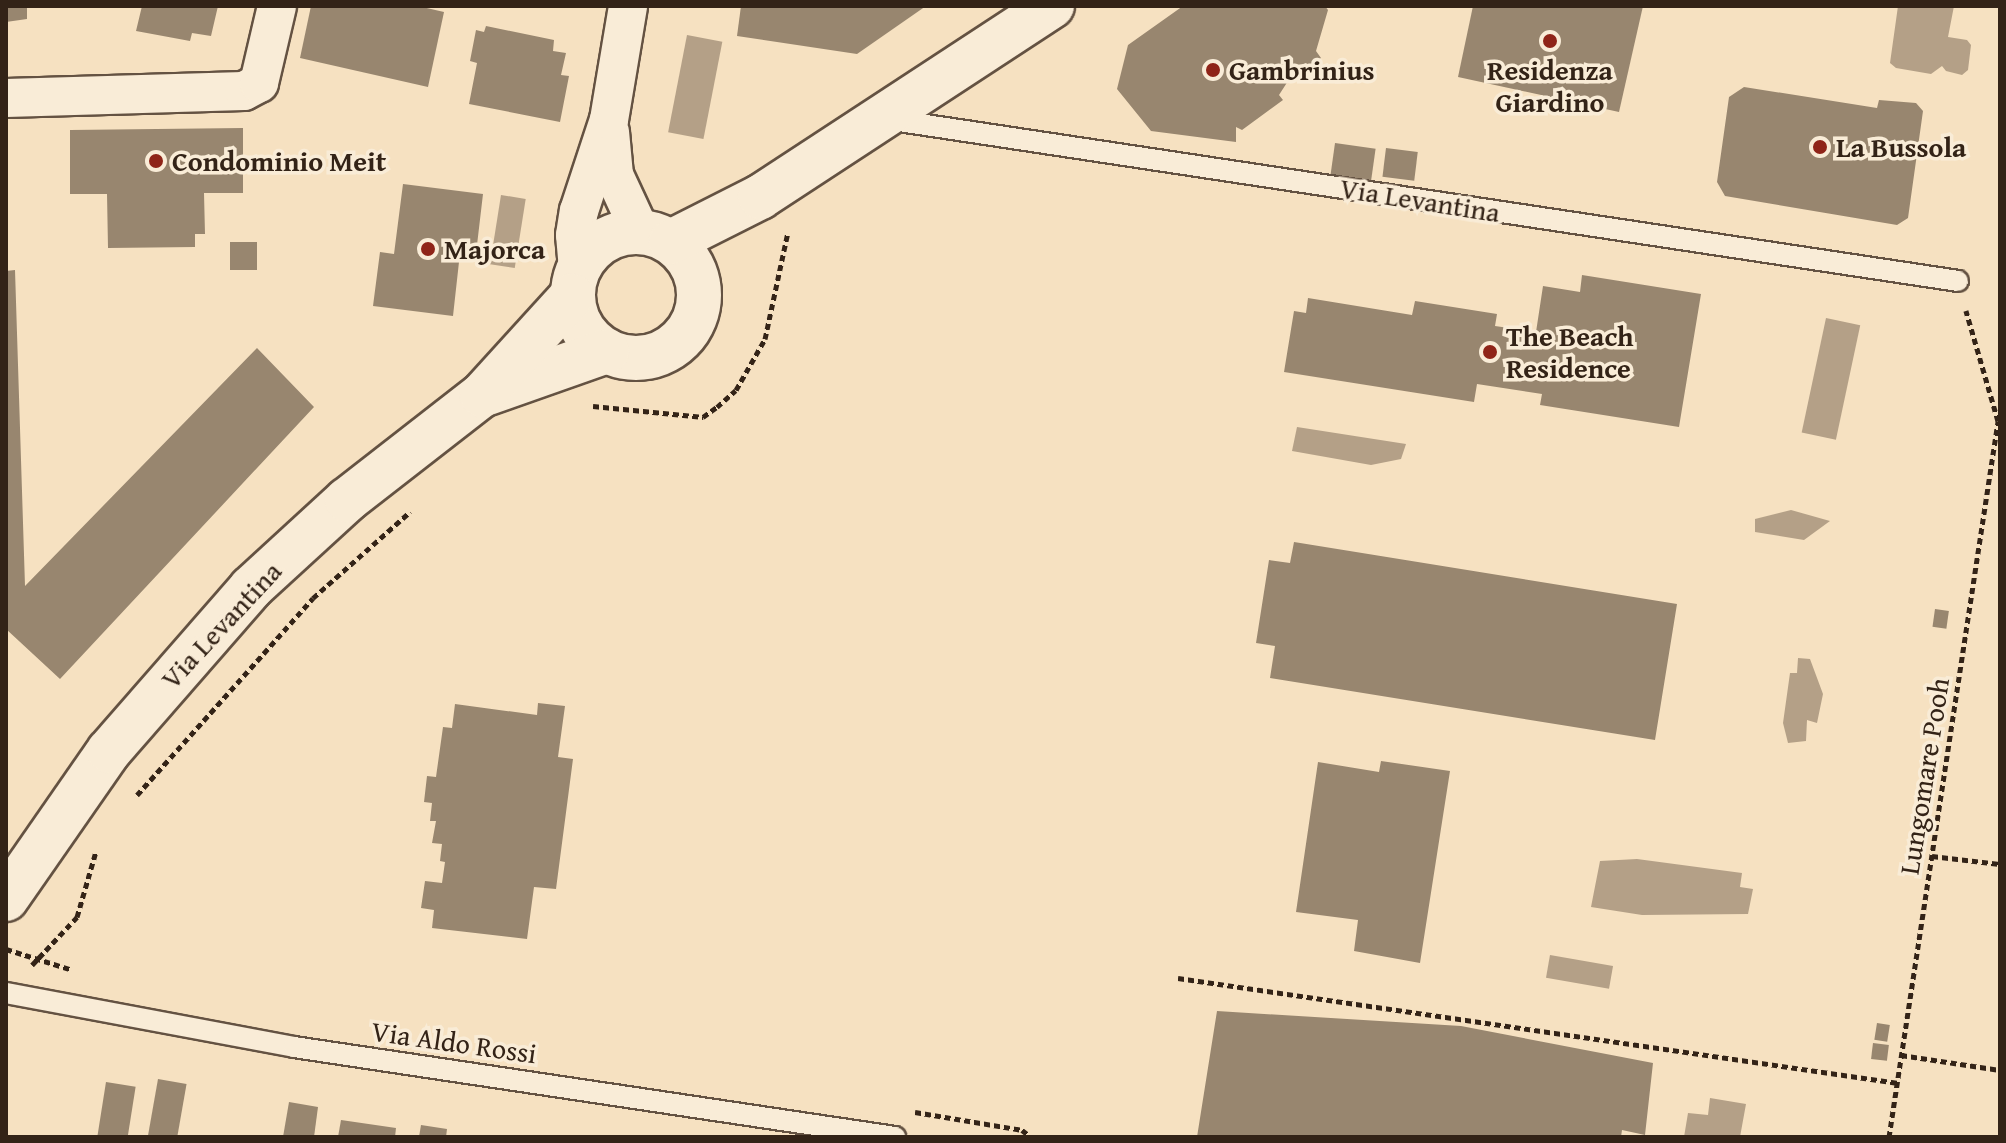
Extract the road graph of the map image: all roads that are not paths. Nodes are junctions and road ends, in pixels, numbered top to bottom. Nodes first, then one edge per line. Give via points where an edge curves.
1 (277, 6) edge
2 (628, 6) edge
3 (1052, 6) edge
4 (6, 98) edge
5 (882, 118) junction
6 (609, 120) junction
7 (669, 249) junction
8 (1958, 281) road end
9 (575, 282) junction
10 (607, 351) junction
11 (482, 395) junction
12 (6, 899) edge
13 (6, 993) edge
14 (895, 1137) edge

1 - 4 street via 259,83 244,91
2 - 6 street
3 - 5 street, Via Levantina
5 - 7 street, Via Levantina
5 - 8 lane, Via Levantina
6 - 7 street via 614,175
6 - 9 street via 579,211
7 - 9 street, Via Levantina via 606,239 587,254
7 - 10 street, Via Levantina via 699,300 683,338 647,357
9 - 10 street via 580,325
9 - 11 street, Via Levantina
10 - 11 street, Via Levantina
11 - 12 street, Via Levantina via 347,500 251,588 109,751
13 - 14 lane, Via Aldo Rossi via 294,1047

